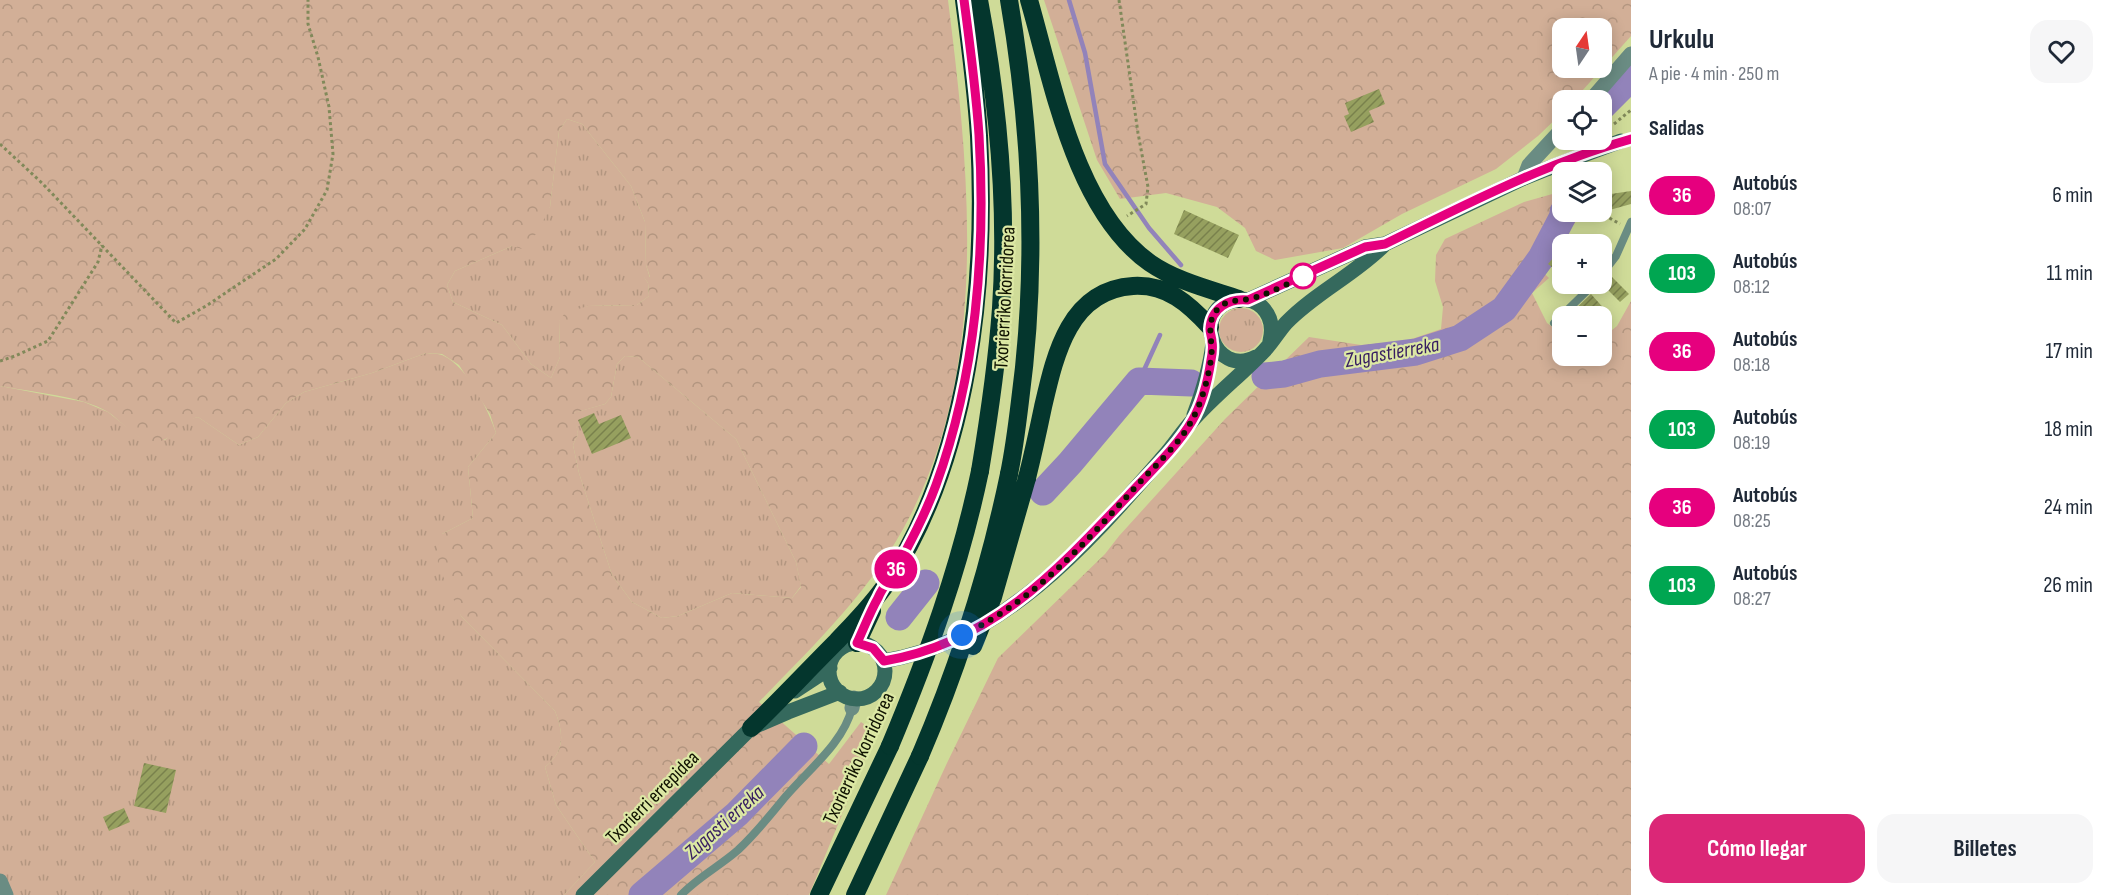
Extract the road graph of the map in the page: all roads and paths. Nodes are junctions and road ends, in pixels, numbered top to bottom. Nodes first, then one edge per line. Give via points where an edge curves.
1 (308, 0) edge
2 (964, 0) edge
3 (979, 0) edge
4 (1009, 0) edge
5 (1029, 0) edge
6 (1119, 0) edge
7 (1631, 54) edge
8 (1600, 90) edge
9 (1631, 110) edge
10 (1614, 124) dead end
11 (1552, 140) edge
12 (1626, 140) edge
13 (0, 144) edge
14 (1524, 178) junction
15 (1612, 221) edge
16 (1630, 225) edge
17 (1113, 226) junction
18 (1385, 244) junction
19 (102, 245) junction
20 (1612, 261) edge
21 (1584, 294) edge
22 (1244, 299) junction
23 (1571, 306) edge
24 (1211, 335) junction
25 (1270, 342) junction
26 (1259, 355) junction
27 (0, 361) edge
28 (1192, 421) junction
29 (879, 595) junction
30 (857, 643) junction
31 (884, 661) junction
32 (830, 668) junction
33 (849, 699) junction
34 (777, 703) junction
35 (942, 706) junction
36 (751, 728) junction
37 (0, 881) edge
38 (6, 895) edge
39 (583, 895) edge
40 (681, 895) edge
41 (819, 895) edge
42 (855, 895) edge

1 - 19 path via 308,24 329,107 333,154 327,190 305,229 276,259 176,323
2 - 29 highway via 980,166 978,266 970,346 947,454 935,487 905,552
3 - 41 highway, Txorierriko korridorea, bridge via 999,140 1002,238 998,336 980,471 949,594 924,662 890,746
4 - 35 highway, Txorierriko korridorea, bridge via 1027,129 1031,227 1027,335 999,522
5 - 17 highway via 1077,160
6 - 17 path via 1148,187 1146,204
7 - 8 street
9 - 10 path
11 - 14 street via 1529,165
12 - 14 main road, bridge
13 - 19 path
14 - 18 main road
15 - 16 path
16 - 20 lane
17 - 22 highway via 1149,262 1169,274
18 - 22 main road via 1365,247
18 - 25 main road via 1374,256 1310,300
19 - 27 path via 98,262 48,340
21 - 23 lane
22 - 24 main road via 1230,301 1216,311
22 - 25 main road via 1263,308 1269,316
24 - 26 main road via 1217,350 1233,360
24 - 28 main road via 1211,360
24 - 35 highway, bridge via 1185,302 1156,287 1123,286 1104,293 1086,305 1070,326 1058,351 993,597 964,670
25 - 26 main road
26 - 28 main road
28 - 31 main road via 1095,531 1029,594 1001,614 949,641
29 - 30 highway
29 - 34 highway
30 - 31 main road via 873,648
30 - 32 main road via 842,648
31 - 33 main road via 884,680 879,688 863,698
32 - 33 main road via 832,681
32 - 34 main road
33 - 36 main road via 788,711
33 - 40 lane via 850,718 826,754 737,851
34 - 36 highway
35 - 42 highway, Txorierriko korridorea, bridge
36 - 39 main road, Txorierri errepidea
37 - 38 street

